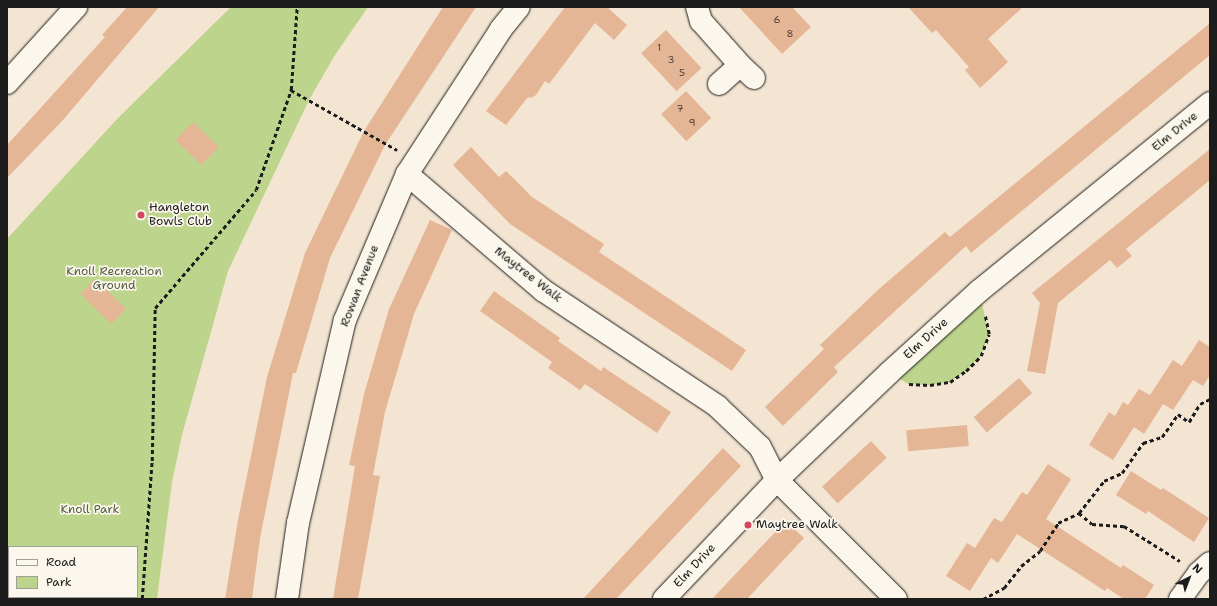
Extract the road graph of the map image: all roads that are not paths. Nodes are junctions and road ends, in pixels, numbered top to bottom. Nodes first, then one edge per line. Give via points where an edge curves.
1 (76, 7) edge
2 (519, 7) edge
3 (697, 7) edge
4 (7, 83) edge
5 (719, 84) dead end
6 (1210, 103) edge
7 (412, 168) junction
8 (777, 480) junction
9 (1204, 568) edge
10 (287, 599) edge
11 (664, 599) edge
12 (896, 599) edge
13 (1180, 599) edge

1 - 4 street
2 - 7 street, Rowan Avenue via 501,29
3 - 5 street via 701,21 747,72
6 - 8 street, Elm Drive via 979,291
7 - 8 street, Maytree Walk via 544,291 717,406 760,447
7 - 10 street, Rowan Avenue via 345,320 298,523
8 - 11 street, Elm Drive
8 - 12 street, Maytree Walk
9 - 13 street

